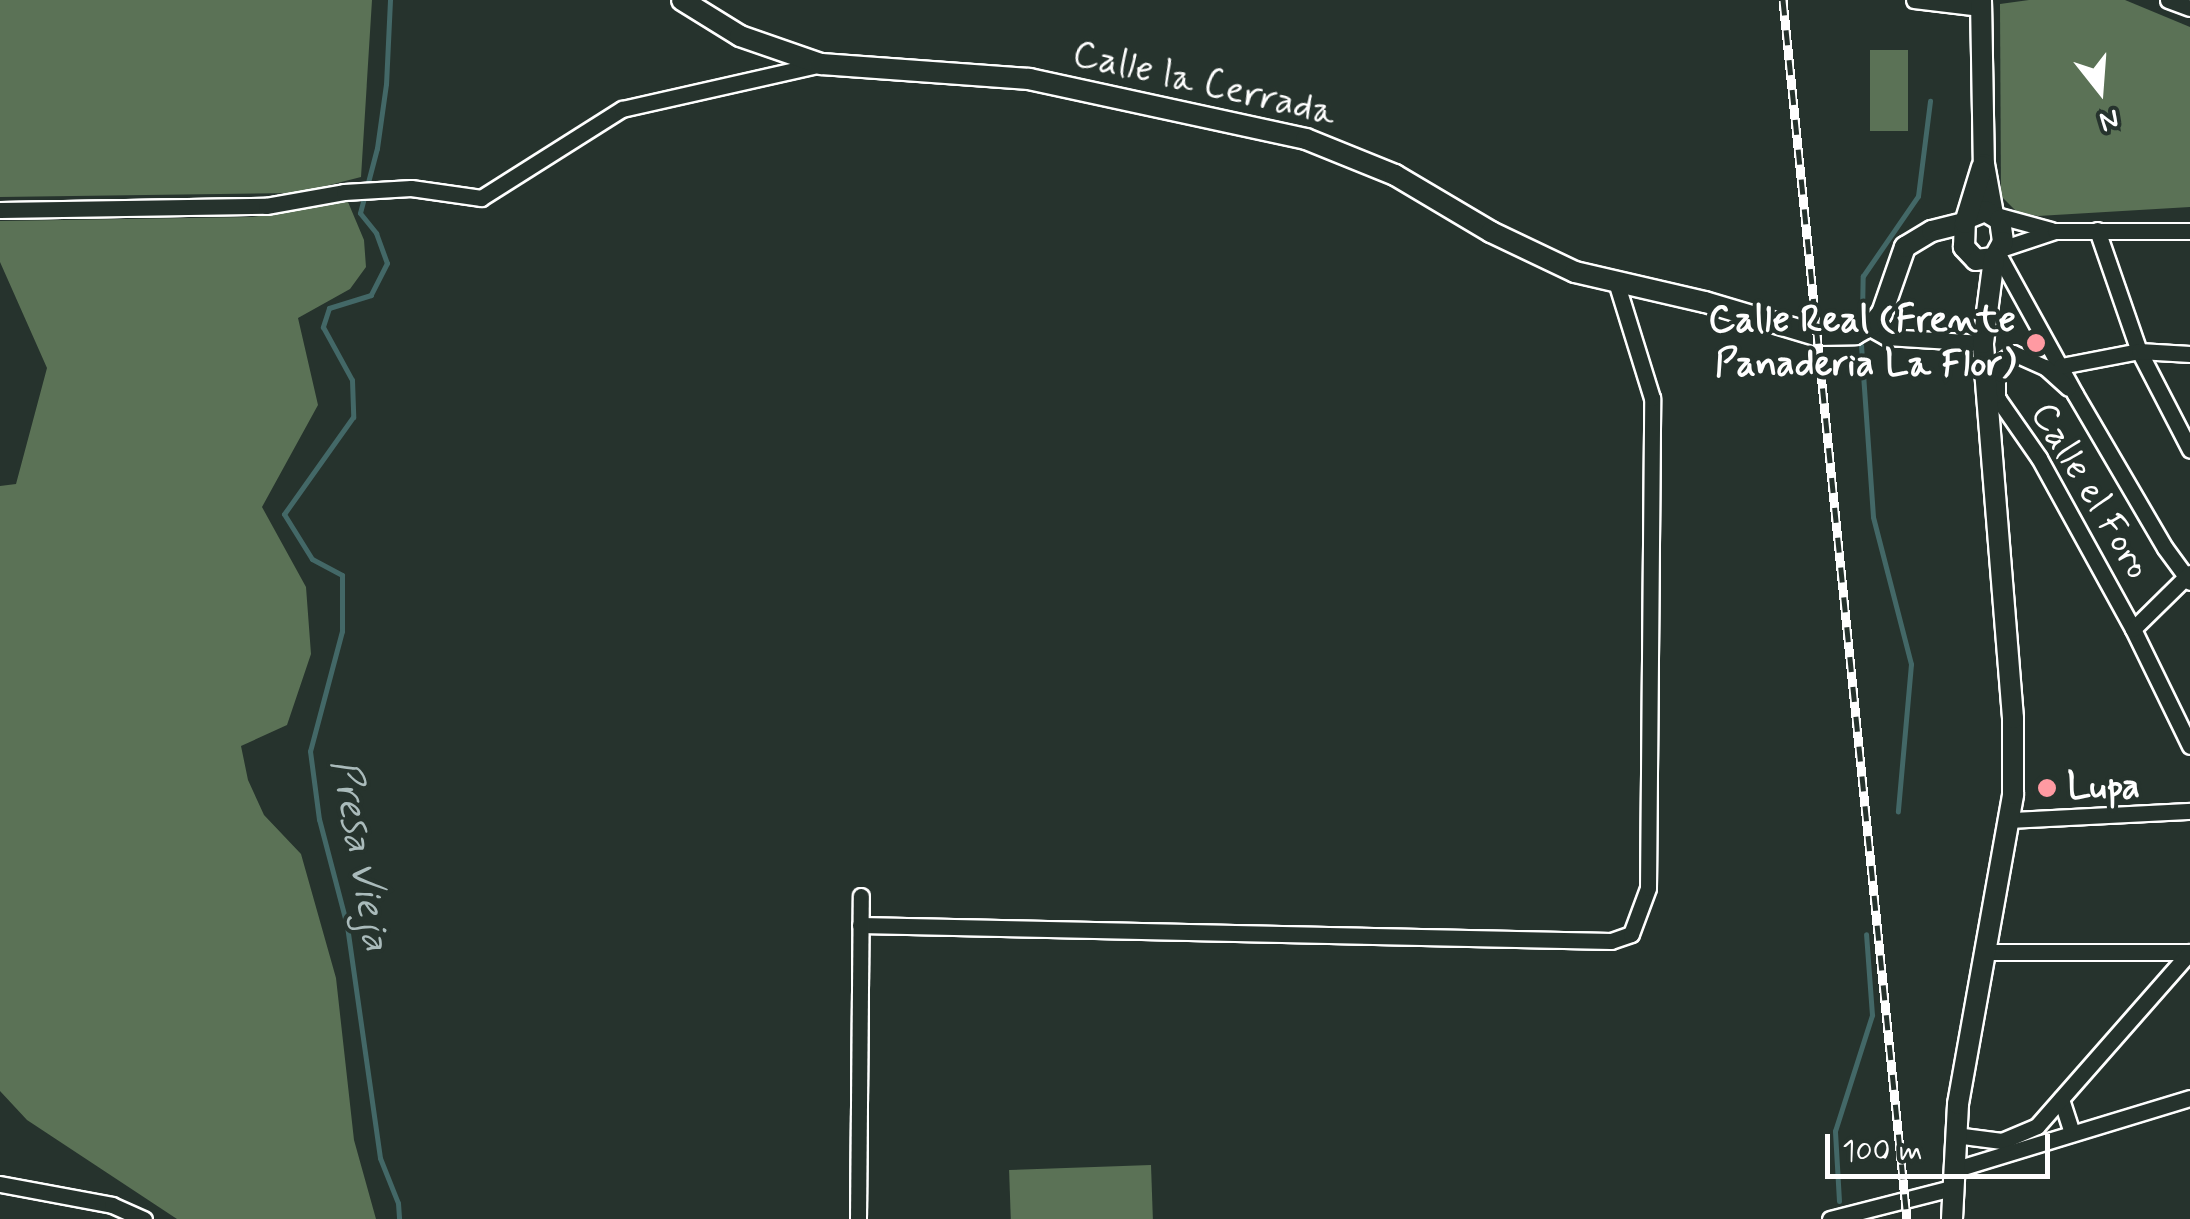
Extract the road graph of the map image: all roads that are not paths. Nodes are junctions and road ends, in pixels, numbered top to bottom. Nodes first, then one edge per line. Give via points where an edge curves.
1 (682, 0) edge
2 (1914, 0) edge
3 (2168, 0) edge
4 (1981, 4) edge
5 (2190, 8) edge
6 (822, 64) junction
7 (1984, 164) junction
8 (0, 210) edge
9 (1995, 214) junction
10 (1967, 221) junction
11 (2098, 230) junction
12 (2190, 230) edge
13 (2055, 231) junction
14 (1914, 238) junction
15 (1967, 252) junction
16 (1998, 253) junction
17 (1616, 282) junction
18 (1868, 327) junction
19 (1982, 336) junction
20 (2139, 350) junction
21 (2190, 354) edge
22 (2061, 366) junction
23 (1992, 389) junction
24 (2074, 394) junction
25 (2190, 450) edge
26 (2189, 578) edge
27 (2133, 629) junction
28 (2190, 746) edge
29 (2190, 810) edge
30 (2011, 820) junction
31 (860, 896) dead end
32 (860, 924) junction
33 (1985, 952) junction
34 (2190, 952) edge
35 (2190, 1098) edge
36 (2061, 1100) junction
37 (2038, 1126) junction
38 (2072, 1133) junction
39 (1955, 1135) junction
40 (2019, 1150) junction
41 (1953, 1179) junction
42 (0, 1184) edge
43 (144, 1219) edge
44 (858, 1219) edge
45 (1830, 1219) edge
46 (1952, 1219) edge

1 - 6 street, Calle la Cerrada via 740,36
2 - 4 street
3 - 5 street
4 - 7 street
6 - 8 street via 622,109 481,198 411,188 266,206
6 - 17 street, Calle la Cerrada via 1029,79 1306,138 1394,175 1575,272
7 - 9 street
7 - 10 street
9 - 10 street via 1978,212
9 - 13 street
9 - 16 street via 2003,225
10 - 14 street
10 - 15 street
11 - 12 street
11 - 13 street
11 - 20 street
13 - 16 street
14 - 15 street via 1945,240
14 - 18 street via 1898,258 1882,313
15 - 16 street via 1982,261
15 - 19 street
16 - 19 street
16 - 22 street
17 - 18 street, Calle la Cerrada via 1816,335
17 - 32 street via 1652,398 1648,888 1631,934 1611,942
18 - 19 street, Calle la Cerrada via 1886,337
19 - 23 street
20 - 21 street
20 - 22 street
20 - 25 street
22 - 24 street
23 - 24 street via 1997,366 2013,353 2046,367
23 - 27 street, Calle el Foro via 2039,458
23 - 30 street via 1991,455 2013,718
24 - 26 street
26 - 27 street, Calle el Foro
27 - 28 street, Calle el Foro
29 - 30 street
30 - 33 street
31 - 32 street
32 - 44 street
33 - 34 street
33 - 39 street
34 - 36 street
35 - 38 street
36 - 37 street
36 - 38 street
37 - 39 street via 2002,1141
37 - 40 street
38 - 40 street
39 - 41 street
40 - 41 street
41 - 45 street
41 - 46 street
42 - 43 street via 112,1205

